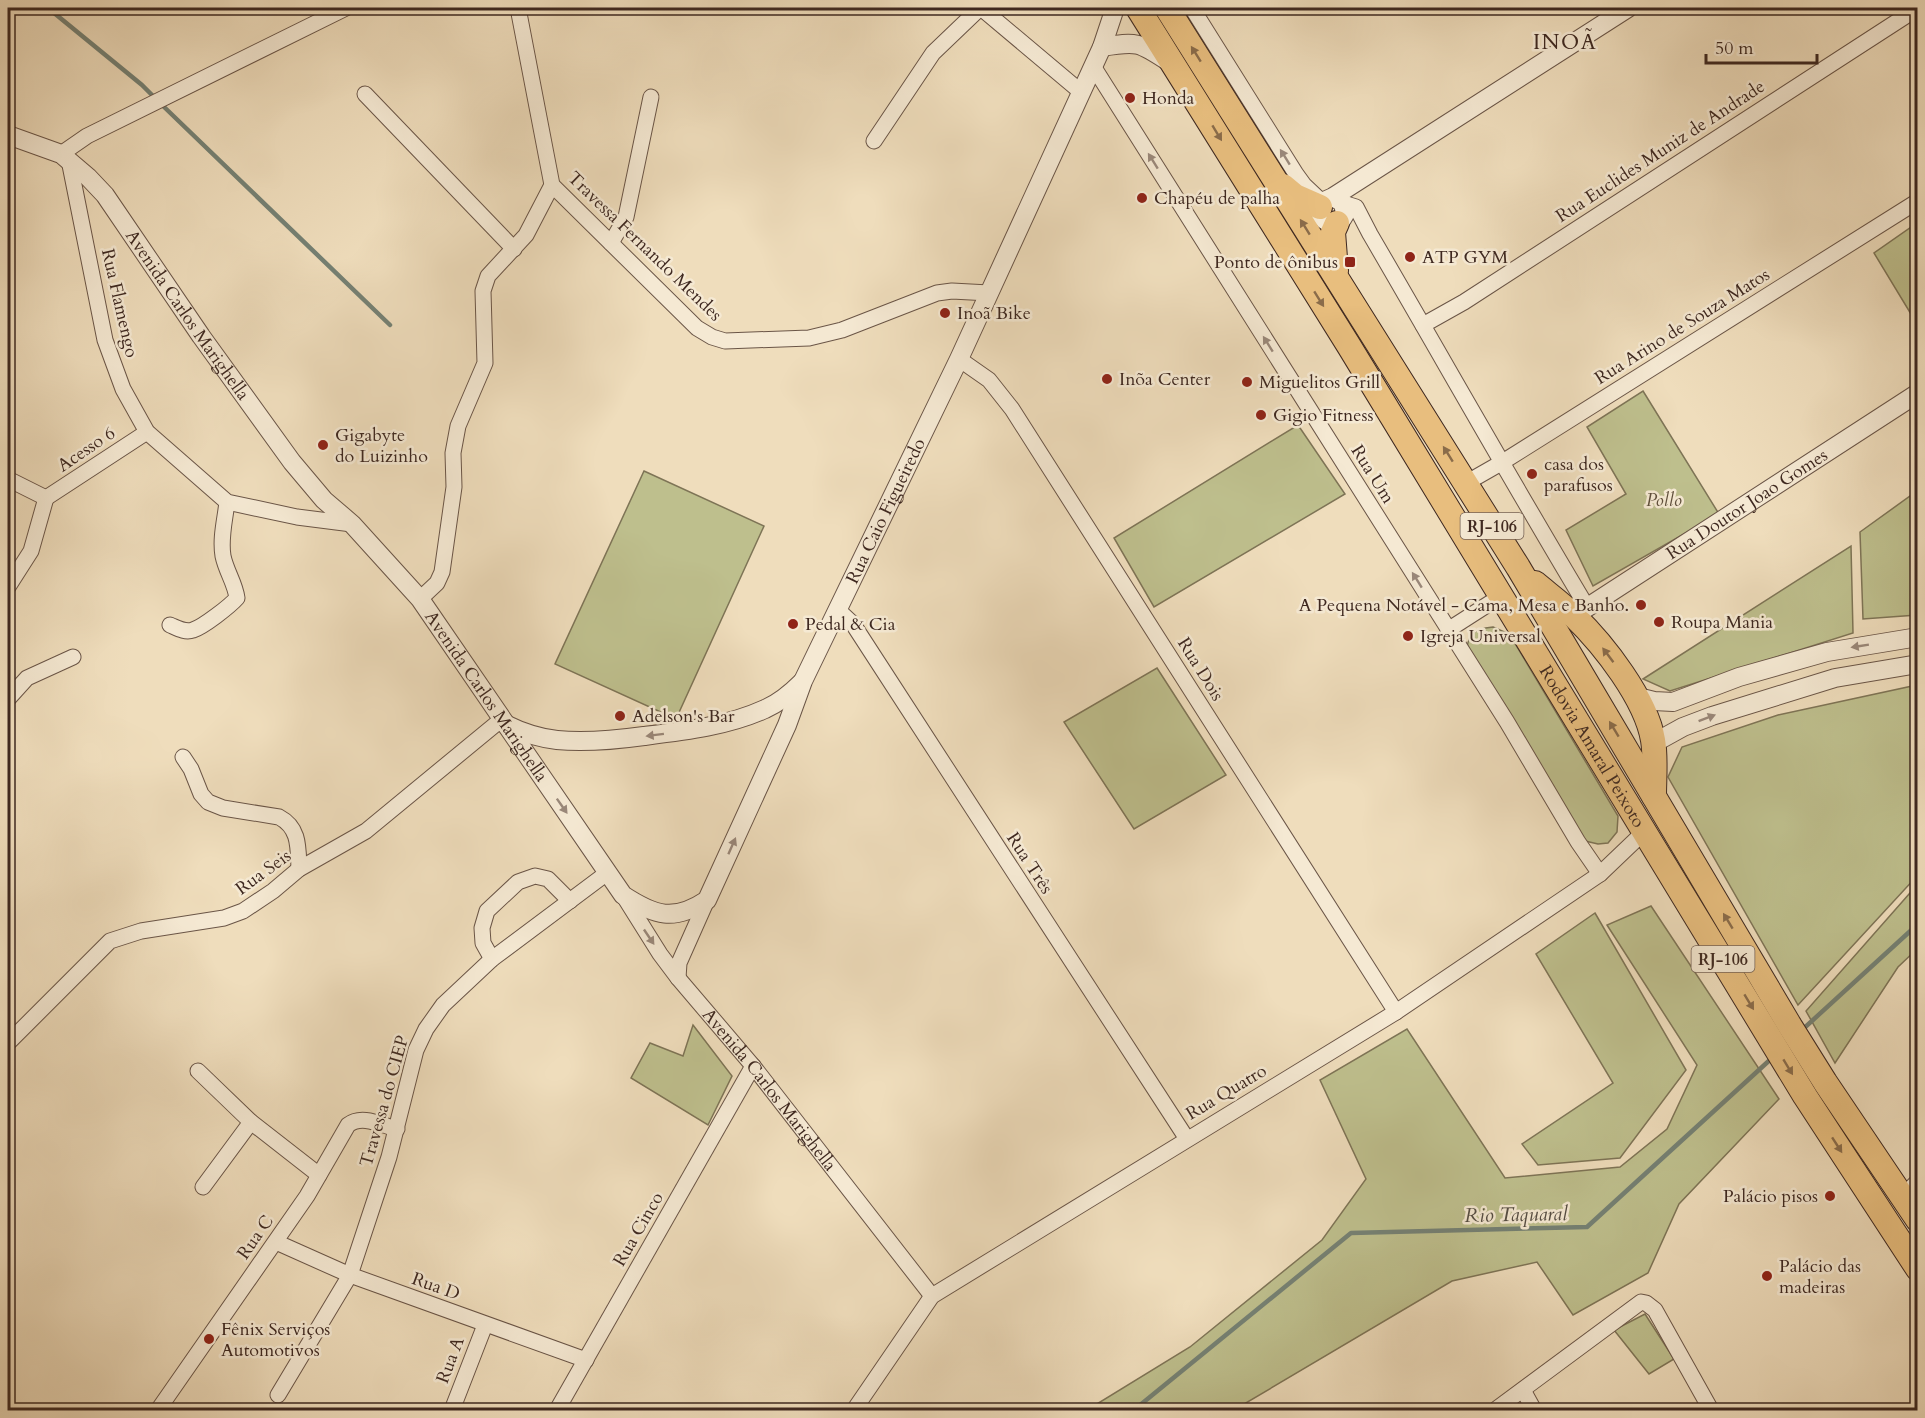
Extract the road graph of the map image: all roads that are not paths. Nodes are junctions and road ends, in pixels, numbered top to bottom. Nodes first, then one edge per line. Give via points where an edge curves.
1 (345, 8) edge
2 (518, 8) edge
3 (981, 8) edge
4 (1115, 8) edge
5 (1138, 8) edge
6 (1167, 8) edge
7 (1192, 8) edge
8 (1628, 8) edge
9 (1917, 8) edge
10 (1102, 47) junction
11 (1175, 65) junction
12 (1093, 66) junction
13 (1081, 92) junction
14 (365, 94) dead end
15 (651, 97) dead end
16 (8, 135) edge
17 (874, 141) dead end
18 (65, 157) junction
19 (1277, 182) junction
20 (552, 184) junction
21 (1917, 201) edge
22 (1333, 208) junction
23 (611, 243) junction
24 (514, 249) junction
25 (1336, 276) junction
26 (989, 293) junction
27 (1423, 325) junction
28 (959, 359) junction
29 (1917, 393) edge
30 (147, 432) junction
31 (1501, 463) junction
32 (8, 479) edge
33 (1466, 483) junction
34 (46, 498) junction
35 (228, 502) junction
36 (352, 524) junction
37 (1518, 567) junction
38 (8, 587) edge
39 (1501, 596) junction
40 (420, 599) junction
41 (838, 610) junction
42 (1581, 612) junction
43 (170, 625) dead end
44 (1448, 630) junction
45 (1917, 637) edge
46 (73, 657) dead end
47 (1917, 664) edge
48 (803, 681) junction
49 (1638, 697) junction
50 (8, 699) edge
51 (1673, 702) junction
52 (772, 706) junction
53 (503, 721) junction
54 (787, 725) junction
55 (1683, 727) junction
56 (555, 740) junction
57 (1654, 743) junction
58 (183, 757) dead end
59 (534, 766) junction
60 (1654, 797) junction
61 (1645, 831) junction
62 (299, 869) junction
63 (607, 873) junction
64 (1600, 874) junction
65 (622, 896) junction
66 (707, 900) junction
67 (570, 901) junction
68 (492, 959) junction
69 (678, 978) junction
70 (1396, 1012) junction
71 (1780, 1032) junction
72 (8, 1043) edge
73 (753, 1066) junction
74 (198, 1071) dead end
75 (251, 1122) junction
76 (397, 1130) junction
77 (1187, 1139) junction
78 (319, 1175) junction
79 (203, 1188) dead end
80 (1910, 1191) edge
81 (1917, 1220) edge
82 (276, 1242) junction
83 (1917, 1269) edge
84 (350, 1275) junction
85 (932, 1296) junction
86 (485, 1325) junction
87 (586, 1360) junction
88 (1523, 1390) junction
89 (278, 1395) dead end
90 (158, 1410) edge
91 (452, 1410) edge
92 (557, 1410) edge
93 (854, 1410) edge
94 (1495, 1410) edge
95 (1534, 1410) edge
96 (1711, 1410) edge

1 - 18 street via 87,136
2 - 20 street, Travessa Fernando Mendes
3 - 13 street
3 - 17 street via 933,53
4 - 10 street, Rua Caio Figueiredo
5 - 11 highway, Rodovia Amaral Peixoto / RJ-106
19 -> 6 highway, Rodovia Amaral Peixoto / RJ-106
22 -> 7 street via 1296,174
8 - 22 street via 1369,173 1360,189
9 - 27 street, Rua Euclides Muniz de Andrade
10 - 11 street via 1129,42 1146,47
10 - 12 street, Rua Caio Figueiredo
11 -> 39 highway, Rodovia Amaral Peixoto / RJ-106
12 - 13 street, Rua Caio Figueiredo
44 -> 12 street, Rua Um
13 - 26 street, Rua Caio Figueiredo
14 - 24 street
15 - 23 street via 626,216
16 - 18 street, Avenida Carlos Marighella
18 - 30 street, Rua Flamengo via 105,340 123,389
18 - 36 street, Avenida Carlos Marighella via 105,195 292,462 324,500
19 - 22 highway via 1294,196
25 -> 19 highway, Rodovia Amaral Peixoto / RJ-106
20 - 23 street, Travessa Fernando Mendes
20 - 24 street via 526,235
21 - 31 street, Rua Arino de Souza Matos
22 - 25 highway
22 - 27 street via 1356,207
23 - 26 street, Travessa Fernando Mendes via 698,328 712,338 726,341 809,338 842,330 937,293
24 - 40 street via 488,276 483,291 485,363 458,426 442,572 437,583
33 -> 25 highway, Rodovia Amaral Peixoto / RJ-106
26 - 28 street, Rua Caio Figueiredo
27 - 31 street
28 - 41 street, Rua Caio Figueiredo
28 - 70 street, Rua Dois via 989,380 1012,409
29 - 42 street, Rua Doutor Joao Gomes
30 - 34 street, Acesso 6
30 - 35 street, Rua Flamengo
31 - 33 street, Rua Arino de Souza Matos
31 - 42 street
32 - 34 street
33 - 37 highway, Rodovia Amaral Peixoto / RJ-106
34 - 38 street via 31,551
35 - 36 street, Rua Flamengo
35 - 43 street via 223,557 237,598 193,630
36 - 40 street, Avenida Carlos Marighella
37 - 42 highway
60 -> 37 highway, Rodovia Amaral Peixoto / RJ-106
39 - 44 street
39 - 61 highway, Rodovia Amaral Peixoto / RJ-106
40 - 53 street, Avenida Carlos Marighella
41 - 48 street, Rua Caio Figueiredo
41 - 77 street, Rua Três via 853,624
49 -> 42 highway via 1596,640
44 - 64 street, Rua Um
45 -> 51 street via 1827,652 1738,677
46 - 50 street via 27,678
55 -> 47 street via 1835,678
48 - 52 street
48 - 54 street, Rua Caio Figueiredo
49 - 51 street
49 - 57 highway
51 - 55 street
52 - 54 street via 784,713
52 -> 56 street via 737,720 688,730 606,740
53 - 56 street via 525,733
53 - 59 street, Avenida Carlos Marighella
53 - 62 street, Rua Seis via 366,831
66 -> 54 street, Rua Caio Figueiredo
55 - 57 street
56 - 59 street via 543,747
57 - 60 highway
58 - 62 street via 208,802 285,820 296,832
59 -> 63 street, Avenida Carlos Marighella
71 -> 60 highway, Rodovia Amaral Peixoto / RJ-106
61 - 64 street, Rua Quatro
61 -> 71 highway, Rodovia Amaral Peixoto / RJ-106
62 - 72 street, Rua Seis via 243,911 110,941
63 - 65 street, Avenida Carlos Marighella
63 - 67 street, Travessa do CIEP
64 - 70 street, Rua Quatro
65 - 66 street via 667,915 688,911
65 -> 69 street, Avenida Carlos Marighella
66 - 69 street, Rua Caio Figueiredo via 679,963
67 - 68 street, Travessa do CIEP
67 - 68 street via 548,879 535,876 518,882 487,911 483,943
68 - 76 street, Travessa do CIEP via 443,1005 426,1029 416,1050
69 - 73 street, Avenida Carlos Marighella
70 - 77 street, Rua Quatro
71 - 80 highway, Rodovia Amaral Peixoto / RJ-106 via 1825,1082
71 -> 83 highway, Rodovia Amaral Peixoto / RJ-106 via 1805,1096
73 - 85 street, Avenida Carlos Marighella
73 - 87 street, Rua Cinco
74 - 75 street
75 - 78 street
75 - 79 street
76 - 78 street, Rua C via 355,1120 348,1125
76 - 84 street, Travessa do CIEP
77 - 85 street, Rua Quatro
78 - 82 street, Rua C
80 - 81 highway, Rodovia Amaral Peixoto / RJ-106
82 - 84 street, Rua D
82 - 90 street, Rua C
84 - 86 street, Rua D
84 - 89 street, Travessa do CIEP
85 - 93 street, Rua Quatro
86 - 87 street, Rua D
86 - 91 street, Rua A
87 - 92 street, Rua Cinco
88 - 94 street
88 - 95 street
88 - 96 street via 1641,1302 1654,1310

